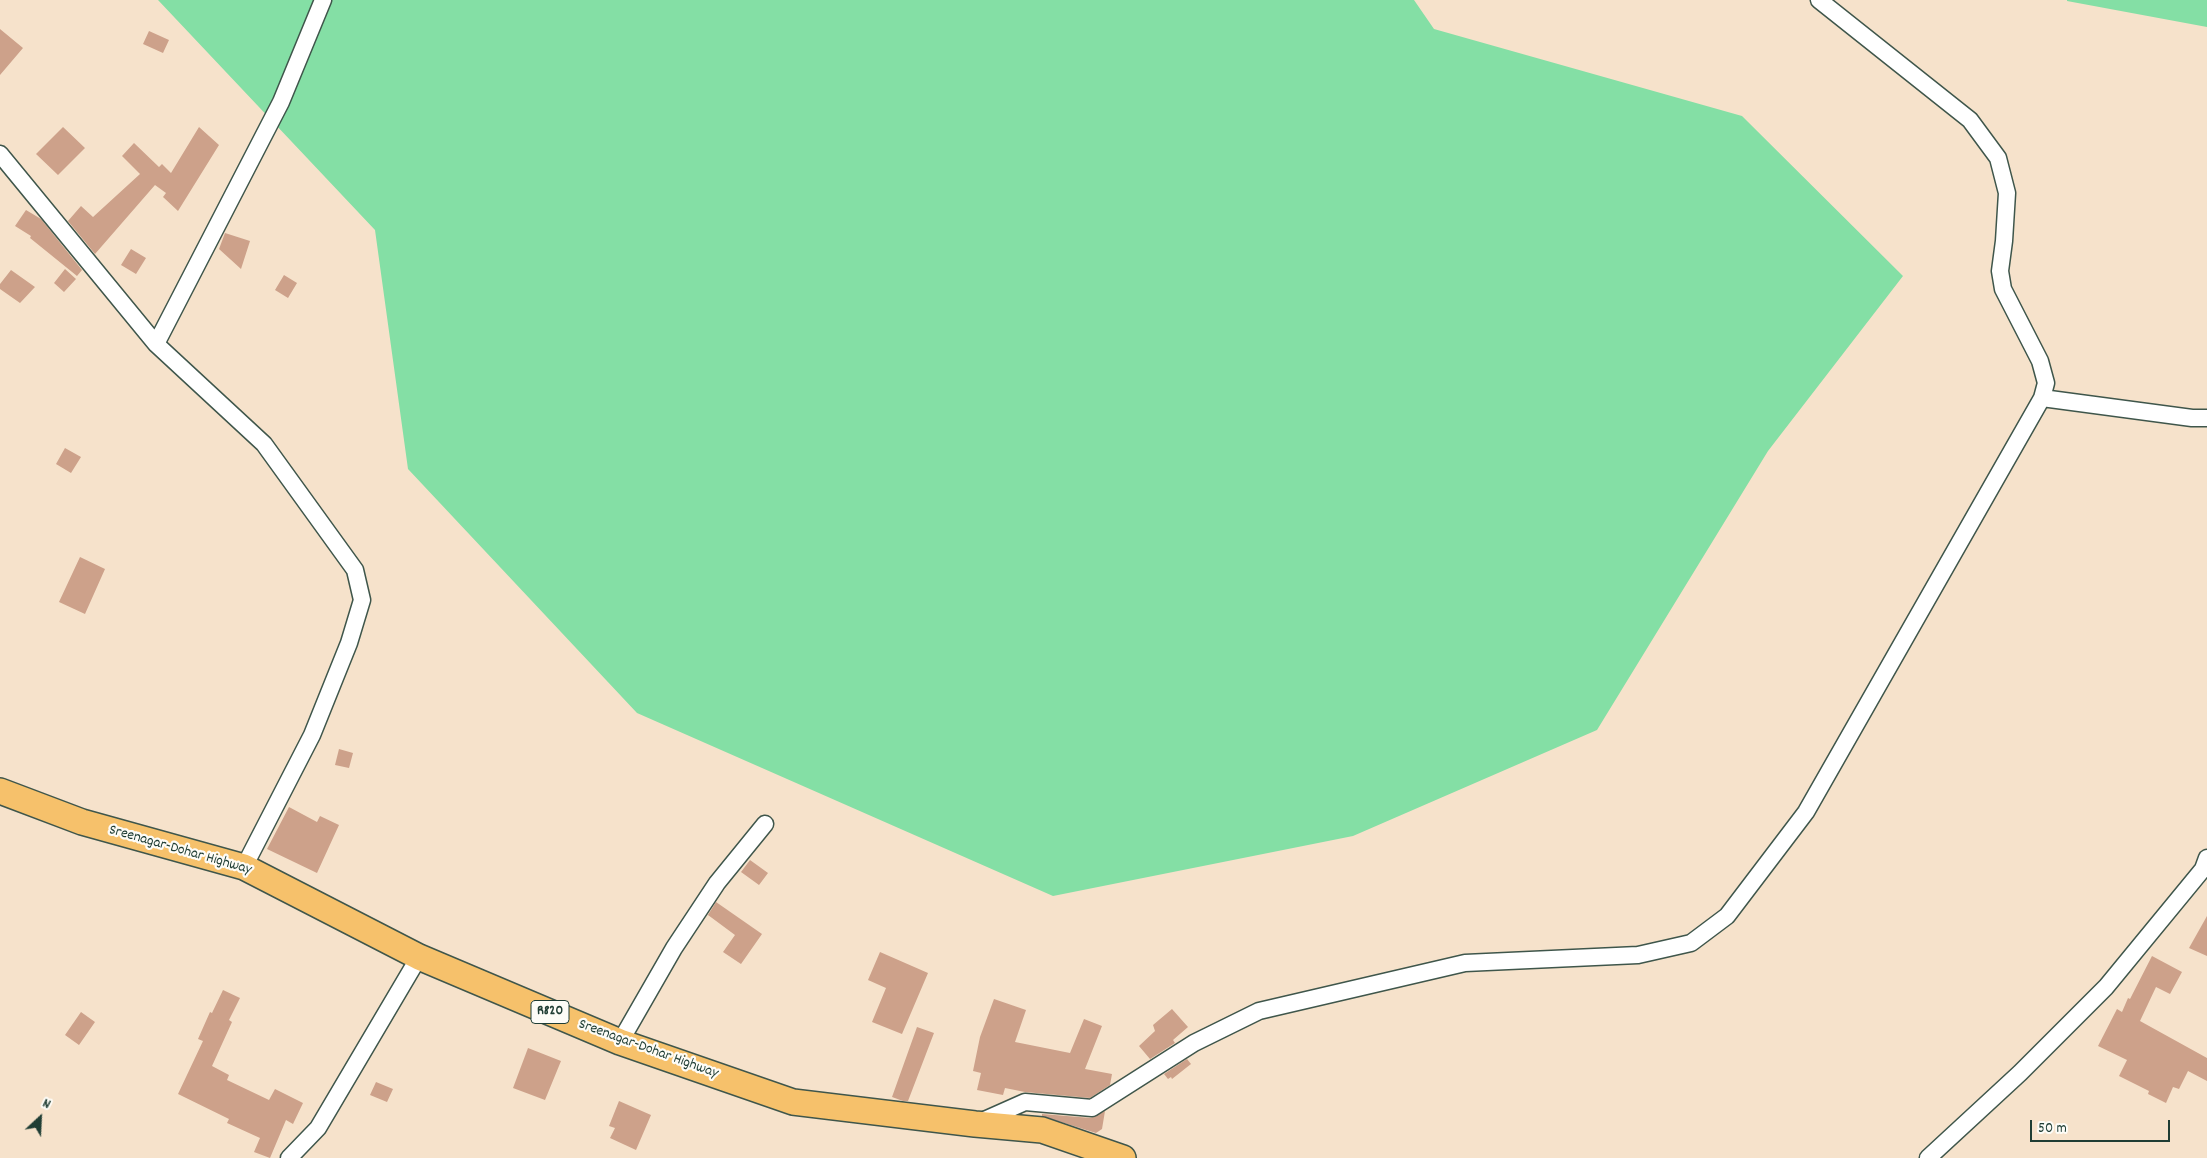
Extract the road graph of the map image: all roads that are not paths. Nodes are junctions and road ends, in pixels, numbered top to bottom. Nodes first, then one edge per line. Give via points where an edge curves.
1 (323, 0) edge
2 (1819, 0) edge
3 (0, 154) edge
4 (156, 344) junction
5 (2042, 398) junction
6 (2207, 418) edge
7 (0, 791) edge
8 (765, 824) dead end
9 (2207, 858) edge
10 (244, 867) junction
11 (419, 957) junction
12 (620, 1042) junction
13 (975, 1124) junction
14 (290, 1158) edge
15 (1123, 1158) edge
16 (1928, 1158) edge

1 - 4 street via 281,102
2 - 5 street via 1970,120 1998,158 2007,193 2000,271 2004,289 2040,361 2046,382
3 - 4 street
4 - 10 street via 264,444 355,570 360,586 362,600 349,643 312,735
5 - 6 street
5 - 13 street via 1806,812 1727,916 1691,943 1638,955 1465,962 1259,1011 1194,1043 1092,1108 1025,1102
7 - 10 main road, Sreenagar-Dohar Highway / R820 via 82,822
8 - 12 street via 717,883 679,940
9 - 16 street via 2203,868 2106,987
10 - 11 main road, Sreenagar-Dohar Highway / R820
11 - 12 main road, Sreenagar-Dohar Highway / R820
11 - 14 street via 318,1128
12 - 13 main road, Sreenagar-Dohar Highway / R820 via 793,1102
13 - 15 main road, Sreenagar-Dohar Highway / R820 via 1042,1130

